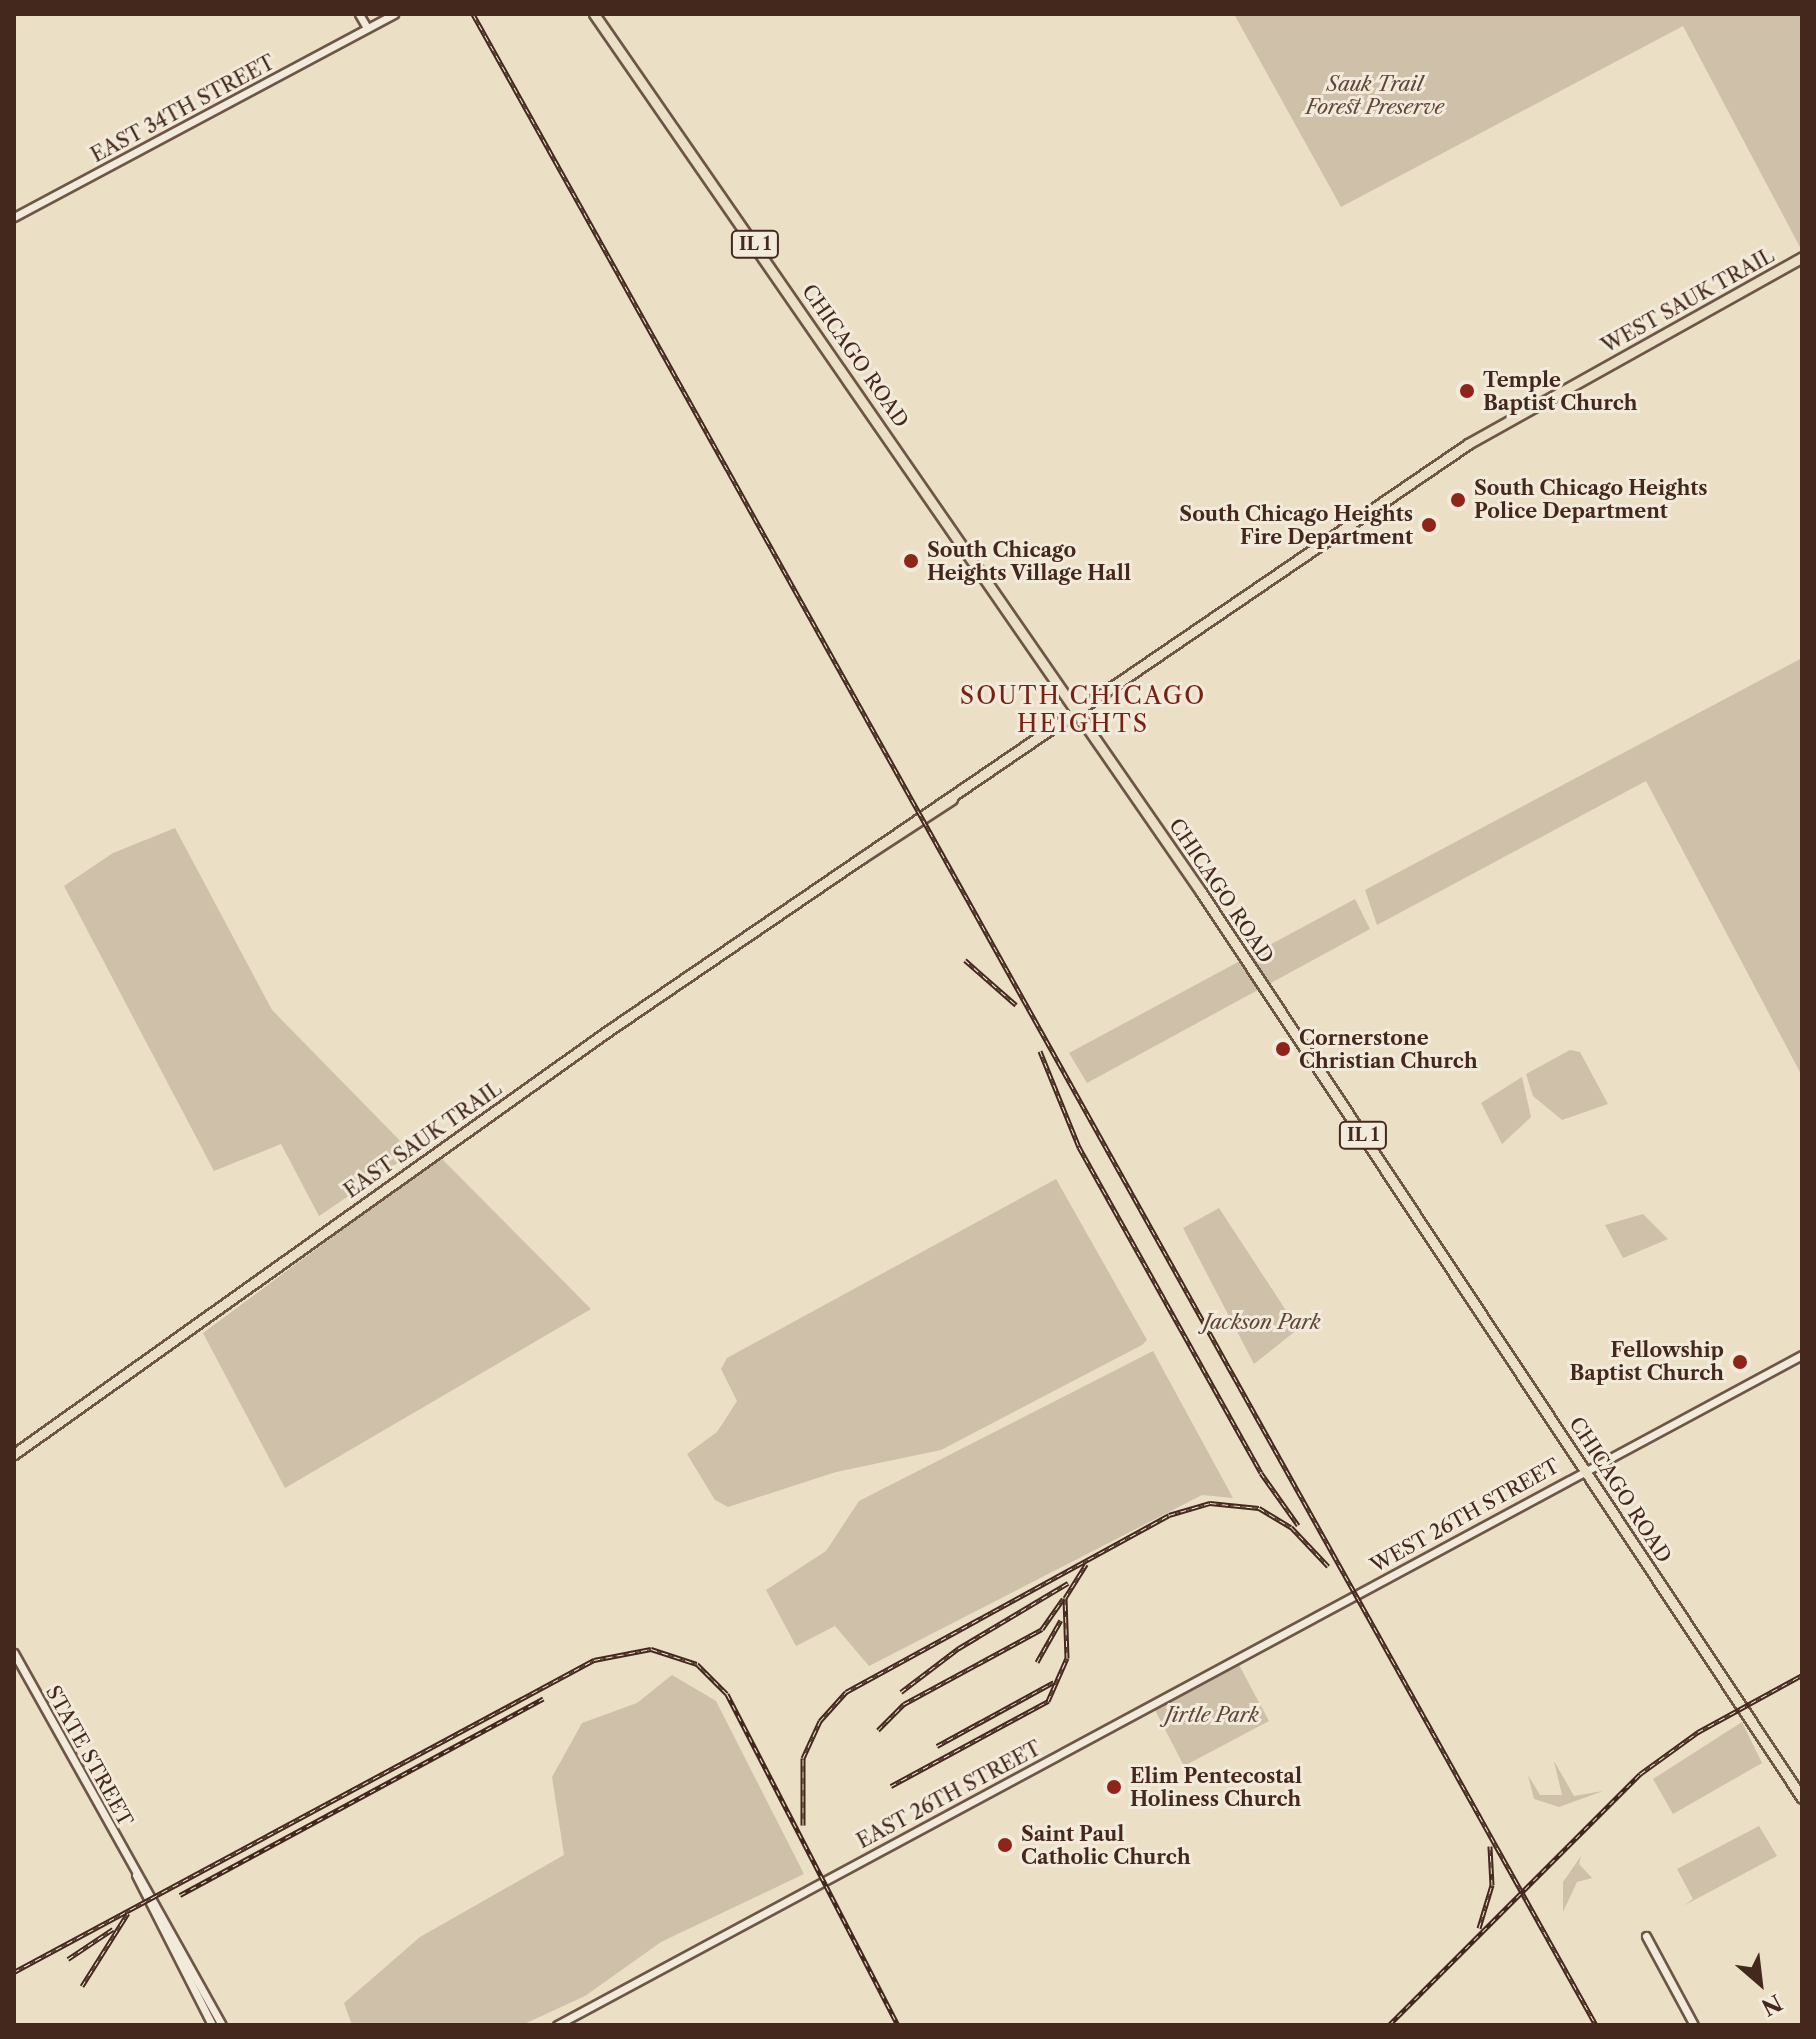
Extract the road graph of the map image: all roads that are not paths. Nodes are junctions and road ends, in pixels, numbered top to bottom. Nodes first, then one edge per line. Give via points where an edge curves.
1 (359, 14) edge
2 (394, 14) edge
3 (594, 14) edge
4 (367, 28) junction
5 (14, 217) edge
6 (1802, 257) edge
7 (1079, 715) junction
8 (923, 818) joint
9 (1802, 1355) edge
10 (14, 1454) edge
11 (1583, 1467) junction
12 (1357, 1594) joint
13 (14, 1653) edge
14 (1802, 1798) edge
15 (136, 1875) junction
16 (1646, 1936) dead end
17 (212, 2025) edge
18 (222, 2025) edge
19 (557, 2025) edge
20 (1694, 2025) edge

1 - 4 street
2 - 4 street, EAST 34TH STREET
3 - 7 main road, CHICAGO ROAD / IL 1
4 - 5 street, EAST 34TH STREET
6 - 7 main road, WEST SAUK TRAIL via 1468,444
7 - 8 main road, WEST SAUK TRAIL
7 - 11 main road, CHICAGO ROAD / IL 1
8 - 10 main road, EAST SAUK TRAIL
9 - 11 street, WEST 26TH STREET
11 - 12 street, WEST 26TH STREET
11 - 14 main road, CHICAGO ROAD / IL 1
12 - 19 street, EAST 26TH STREET
13 - 15 street, STATE STREET
15 - 17 street, STATE STREET
15 - 18 street, STATE STREET
16 - 20 street

